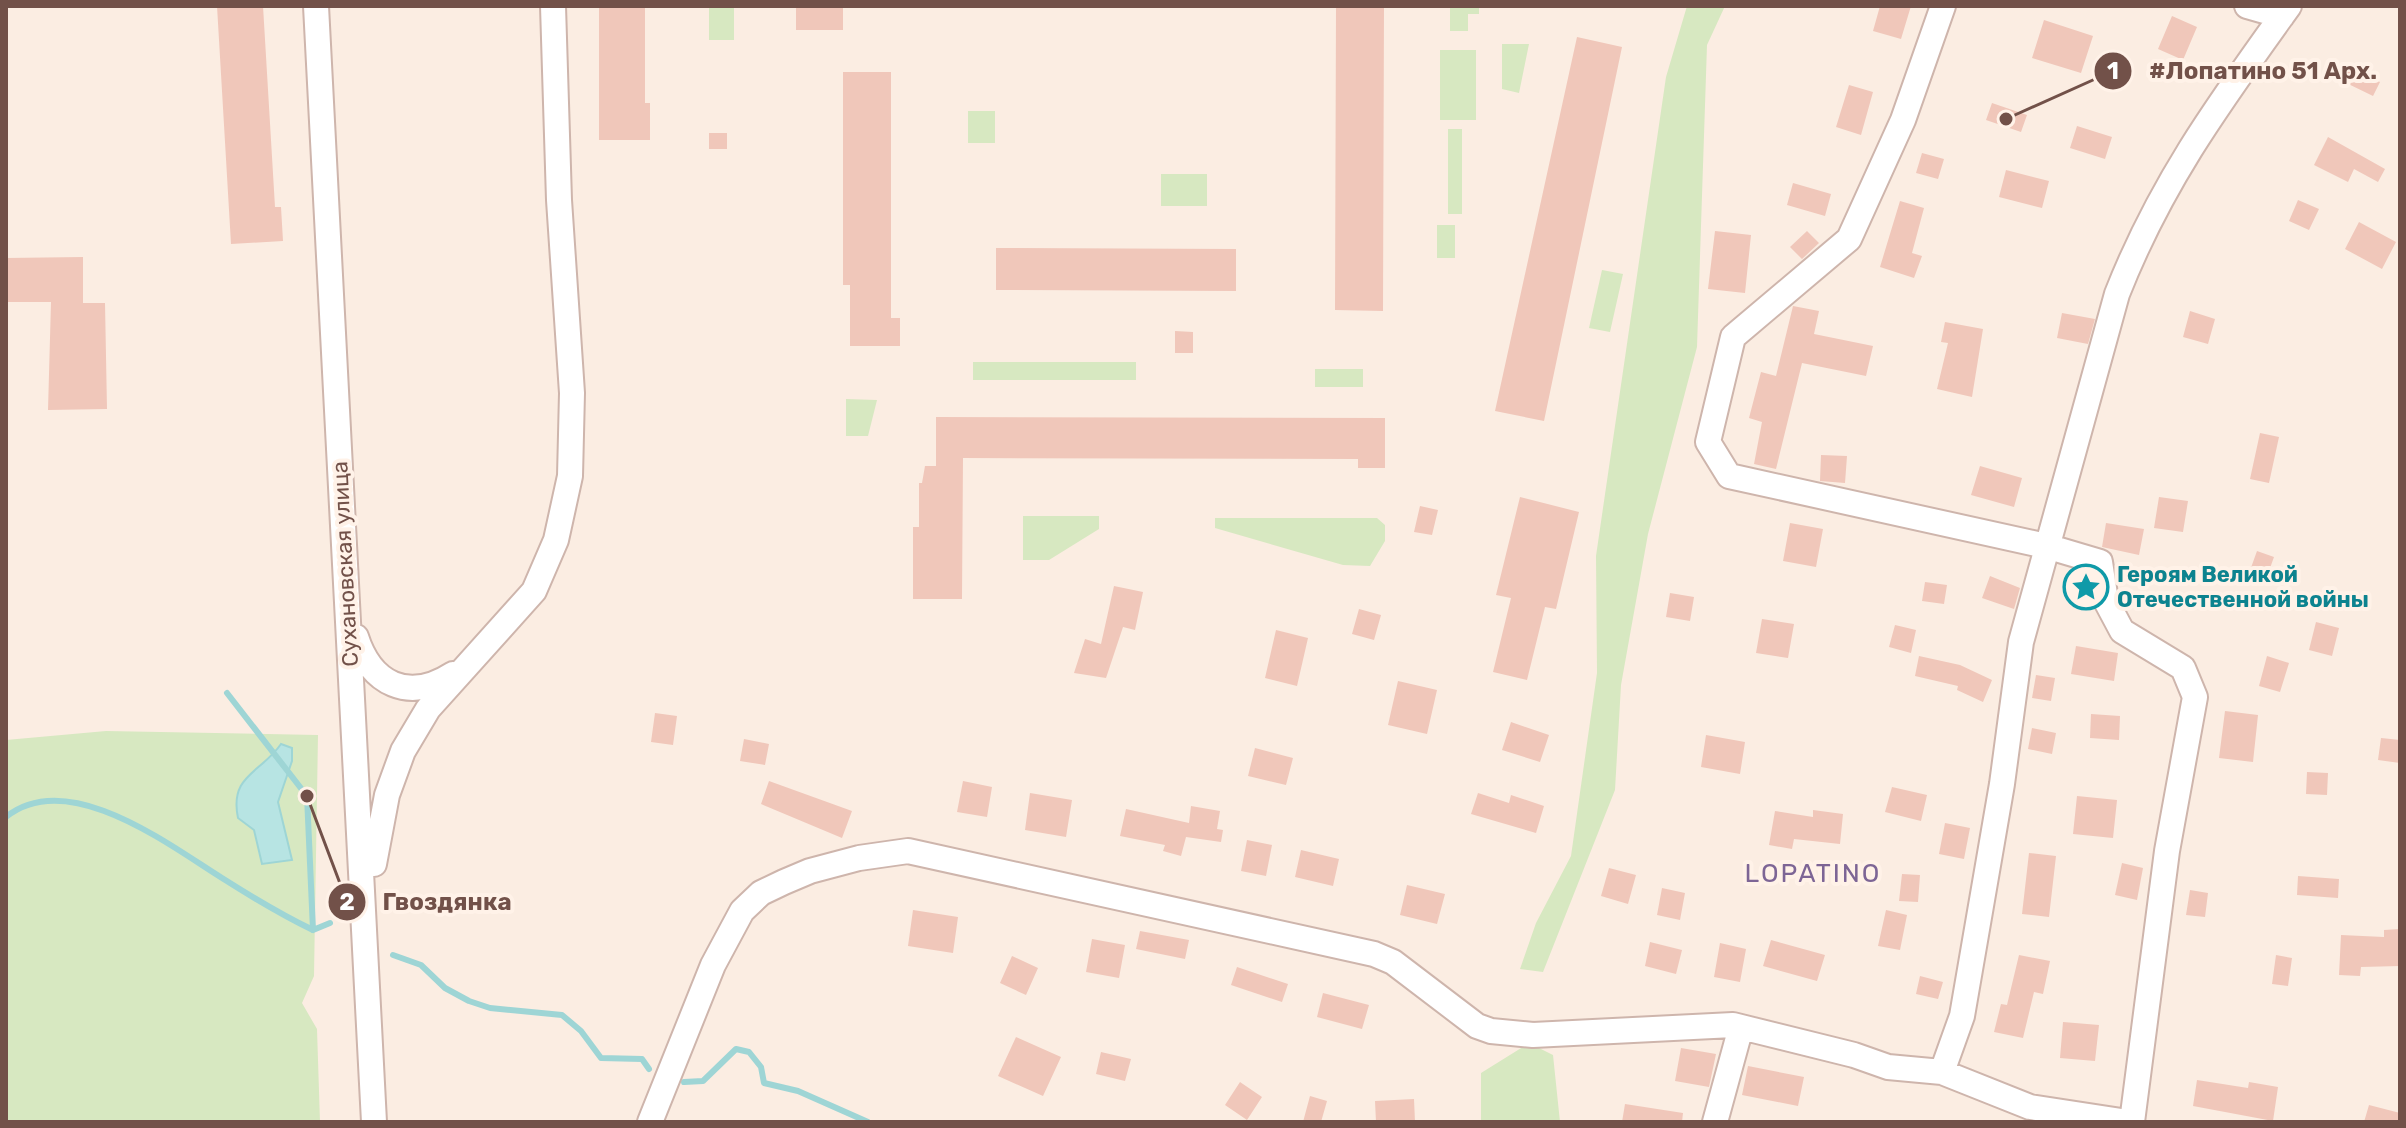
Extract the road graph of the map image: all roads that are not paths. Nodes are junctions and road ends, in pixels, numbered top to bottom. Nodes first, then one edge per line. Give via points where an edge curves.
1 (316, 6) edge
2 (553, 6) edge
3 (1943, 6) edge
4 (2247, 6) edge
5 (2286, 11) edge
6 (2046, 546) junction
7 (347, 612) junction
8 (471, 661) junction
9 (365, 937) junction
10 (1741, 1027) junction
11 (1942, 1072) junction
12 (374, 1122) edge
13 (650, 1122) edge
14 (1715, 1122) edge
15 (2130, 1122) edge

1 - 7 street, Сухановская улица
2 - 8 street via 572,393 570,476 556,540 534,591
3 - 6 street via 1903,120 1849,239 1733,337 1708,442 1729,476
4 - 5 street
5 - 6 street via 2184,157 2138,242 2117,294
6 - 11 street via 2021,642 1962,1016
6 - 15 street via 2100,562 2106,601 2122,631 2183,668 2195,697 2167,851
7 - 8 street via 364,661 387,682 417,689 438,683
7 - 9 street, Сухановская улица
8 - 9 street via 428,709 403,751 376,839
9 - 12 street, Сухановская улица
10 - 11 street via 1888,1067
10 - 13 street via 1491,1031 1374,954 908,851 889,852 810,871 761,893 742,911 713,965
10 - 14 street
11 - 15 street via 2030,1107

